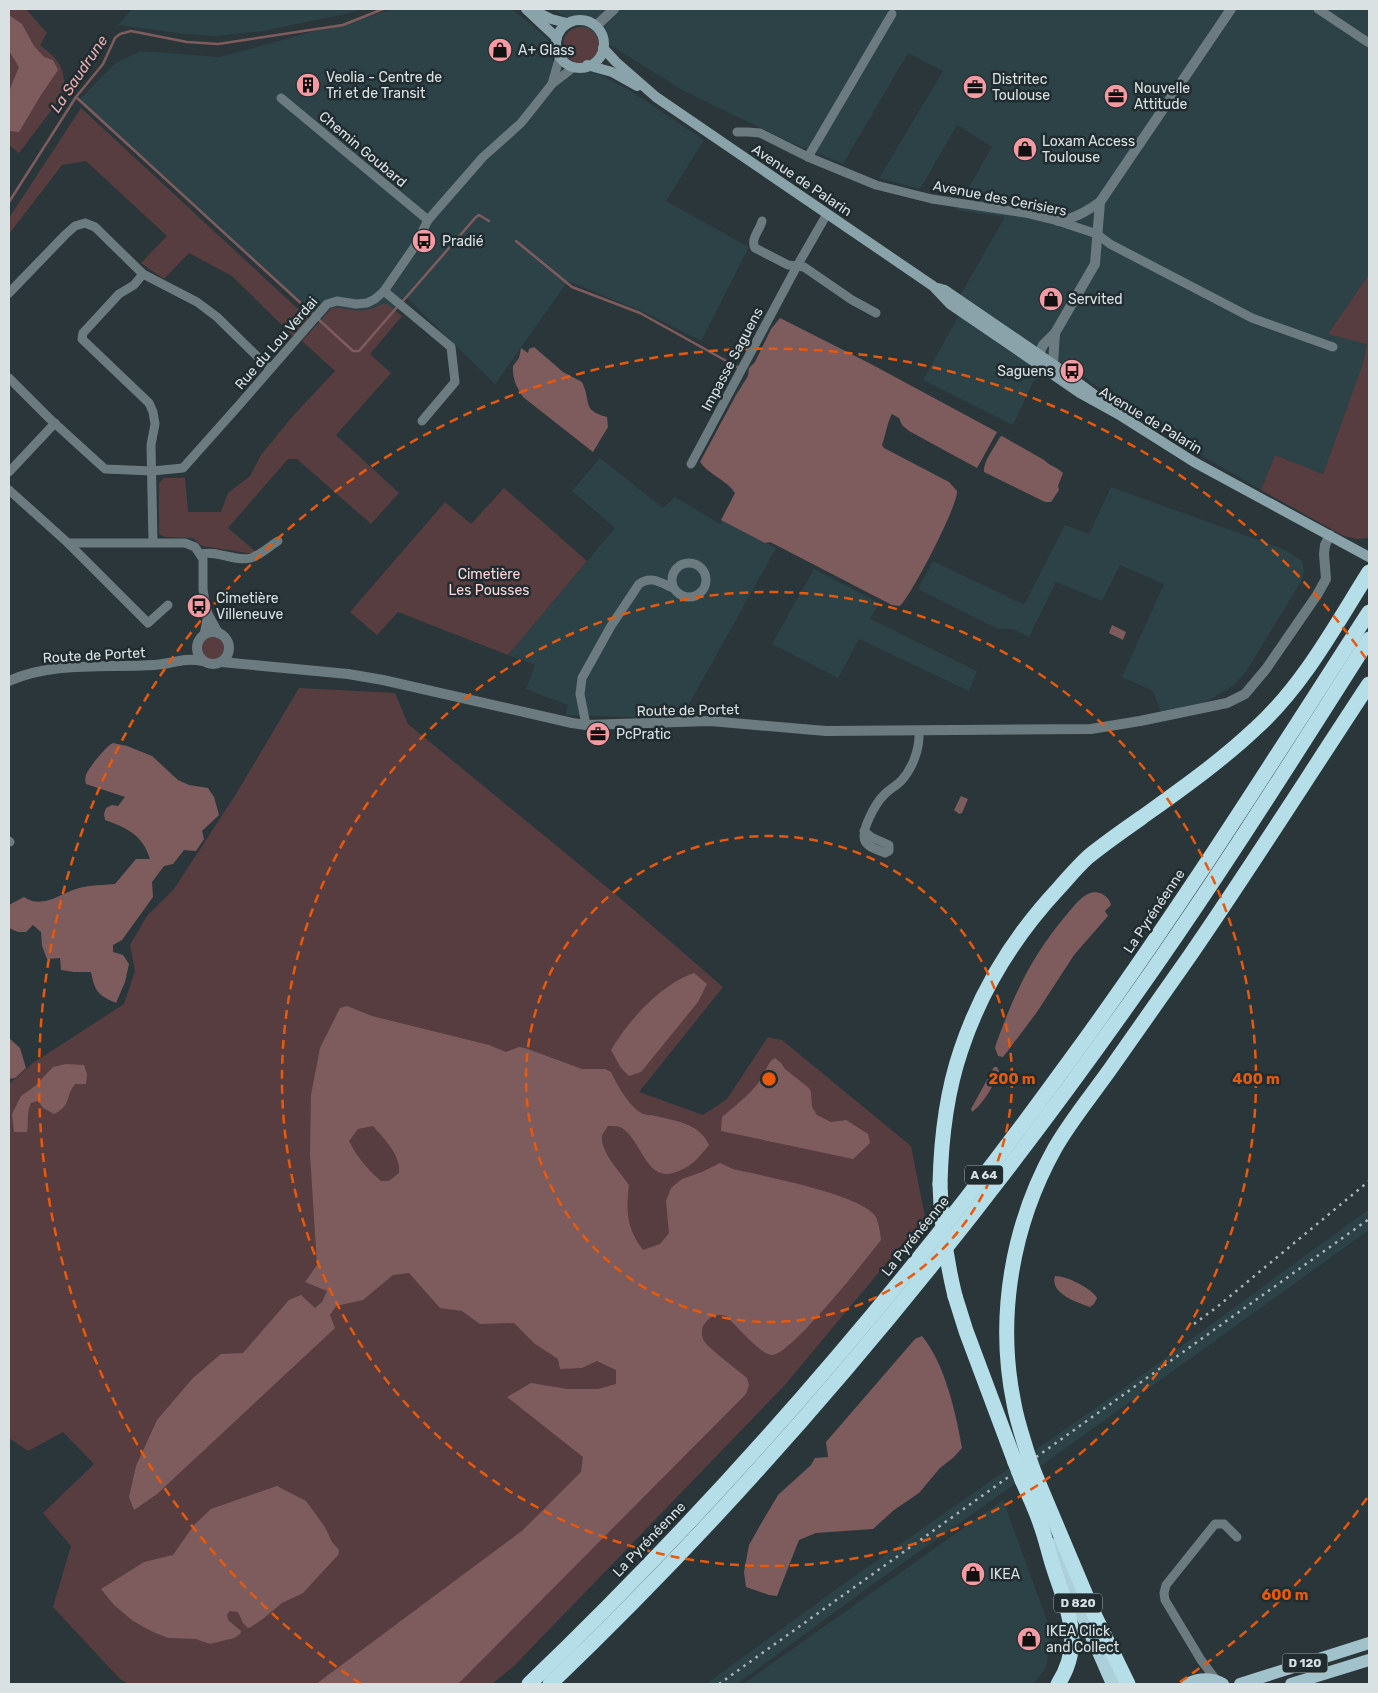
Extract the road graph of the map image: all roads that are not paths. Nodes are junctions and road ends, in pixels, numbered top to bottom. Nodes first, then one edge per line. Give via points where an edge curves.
1 (526, 9) edge
2 (530, 9) edge
3 (614, 9) edge
4 (1231, 9) edge
5 (1318, 9) edge
6 (892, 14) dead end
7 (567, 23) junction
8 (596, 26) junction
9 (557, 38) junction
10 (1369, 43) edge
11 (603, 48) junction
12 (560, 56) junction
13 (587, 65) junction
14 (574, 67) junction
15 (552, 84) junction
16 (656, 97) junction
17 (282, 98) dead end
18 (737, 132) dead end
19 (808, 157) junction
20 (1100, 202) junction
21 (827, 214) junction
22 (428, 220) junction
23 (762, 220) dead end
24 (1058, 221) junction
25 (1097, 234) junction
26 (797, 266) junction
27 (143, 274) junction
28 (384, 291) junction
29 (9, 293) edge
30 (876, 313) dead end
31 (1333, 347) dead end
32 (1041, 356) junction
33 (270, 369) junction
34 (9, 378) edge
35 (1118, 414) junction
36 (52, 421) junction
37 (422, 421) dead end
38 (691, 464) dead end
39 (152, 471) junction
40 (9, 472) edge
41 (9, 490) edge
42 (1330, 535) junction
43 (278, 541) dead end
44 (153, 542) junction
45 (68, 544) junction
46 (201, 554) junction
47 (1369, 557) edge
48 (1369, 572) edge
49 (673, 588) dead end
50 (168, 605) dead end
51 (1369, 612) edge
52 (208, 614) junction
53 (219, 634) junction
54 (204, 636) junction
55 (1369, 638) edge
56 (198, 645) junction
57 (229, 647) junction
58 (182, 659) junction
59 (203, 661) junction
60 (221, 662) junction
61 (241, 663) junction
62 (9, 681) edge
63 (1369, 684) edge
64 (586, 725) junction
65 (919, 730) junction
66 (864, 831) dead end
67 (1022, 1458) junction
68 (1028, 1476) junction
69 (1040, 1523) junction
70 (1237, 1537) dead end
71 (1369, 1643) edge
72 (1201, 1660) junction
73 (1369, 1660) edge
74 (1190, 1683) edge
75 (1220, 1683) edge
76 (529, 1684) edge
77 (550, 1684) edge
78 (1058, 1684) edge
79 (1113, 1684) edge
80 (1128, 1684) edge
81 (1240, 1684) edge
82 (1291, 1684) edge

1 - 9 main road
2 - 7 main road
3 - 8 street
4 - 20 street
5 - 10 street
6 - 19 street
7 - 8 main road via 579,20
7 - 9 main road
8 - 11 main road via 602,36
9 - 12 main road via 556,48
11 - 13 main road via 600,57
11 - 16 main road, Avenue de Palarin
12 - 14 main road via 566,64
12 - 15 street
13 - 14 main road
13 - 16 main road, Avenue de Palarin via 612,72
14 - 15 street, Rue du Lou Verdai
15 - 22 street, Rue du Lou Verdai via 521,123 483,157
16 - 21 main road, Avenue de Palarin
17 - 22 street, Chemin Goubard
18 - 19 street, Avenue des Cerisiers via 760,133
19 - 24 street, Avenue des Cerisiers via 876,185 932,199
20 - 24 street via 1081,214
20 - 25 street
21 - 26 street, Impasse Saguens
21 - 32 main road, Avenue de Palarin
22 - 28 street, Rue du Lou Verdai
23 - 26 street via 753,240 755,248 788,265
24 - 25 street, Avenue des Cerisiers
25 - 31 street, Avenue des Cerisiers via 1110,244 1252,318
25 - 32 street via 1094,264
26 - 30 street
26 - 38 street, Impasse Saguens
27 - 29 street via 95,227 85,223 75,226 65,235
27 - 33 street via 197,302
27 - 39 street via 134,285 119,294 83,333 82,339 149,403 155,424 151,445
28 - 33 street, Rue du Lou Verdai via 367,303 336,301 327,304
28 - 37 street via 451,347 454,382
32 - 35 main road
32 - 35 main road, Avenue de Palarin via 1080,394
33 - 39 street, Rue du Lou Verdai via 182,468
34 - 36 street, Rue du Lou Verdai
35 - 42 main road, Avenue de Palarin via 1194,462
36 - 39 street, Rue du Lou Verdai via 105,468
36 - 40 street
39 - 44 street
41 - 45 street
42 - 47 main road, Avenue de Palarin
42 - 65 street, Route de Portet via 1324,554 1326,579 1317,595 1266,669 1244,694 1227,703 1091,730
43 - 46 street via 254,557
44 - 45 street
44 - 46 street via 185,543
45 - 50 street via 148,623
46 - 52 street
48 - 67 highway, bridge via 1295,684 1256,728 1218,761 1088,857 1036,913 1000,965 960,1051 941,1150 944,1236 955,1296 966,1331
49 - 64 street via 651,579 645,580 611,626 582,678 580,687
51 - 76 highway, La Pyrénéenne / A 64 via 1127,980 951,1218 776,1427 637,1576
52 - 53 street
52 - 54 street
53 - 54 street
53 - 57 street
54 - 56 street
55 - 77 highway, A 64 via 1234,849 1139,989 967,1221 866,1346 782,1442 649,1586
56 - 58 street, Route de Portet
56 - 59 street
57 - 60 street
57 - 61 street
58 - 59 street, Route de Portet
58 - 62 street, Route de Portet via 156,665 46,670
59 - 60 street
60 - 61 street, Route de Portet
61 - 64 street, Route de Portet via 383,680
63 - 67 highway via 1202,938 1069,1126 1040,1179 1016,1247 1006,1319 1009,1379
64 - 65 street, Route de Portet via 717,721 826,730
65 - 66 street via 918,749 906,774 880,799
67 - 68 highway, bridge
68 - 69 highway
68 - 80 highway, D 820
69 - 78 highway via 1066,1603 1072,1638 1068,1663
69 - 79 highway, D 820
70 - 72 street via 1224,1524 1215,1524 1166,1585 1165,1600
71 - 81 main road, D 120
72 - 74 street via 1200,1668
72 - 75 street
73 - 82 main road, D 120
74 - 75 main road via 1203,1679

